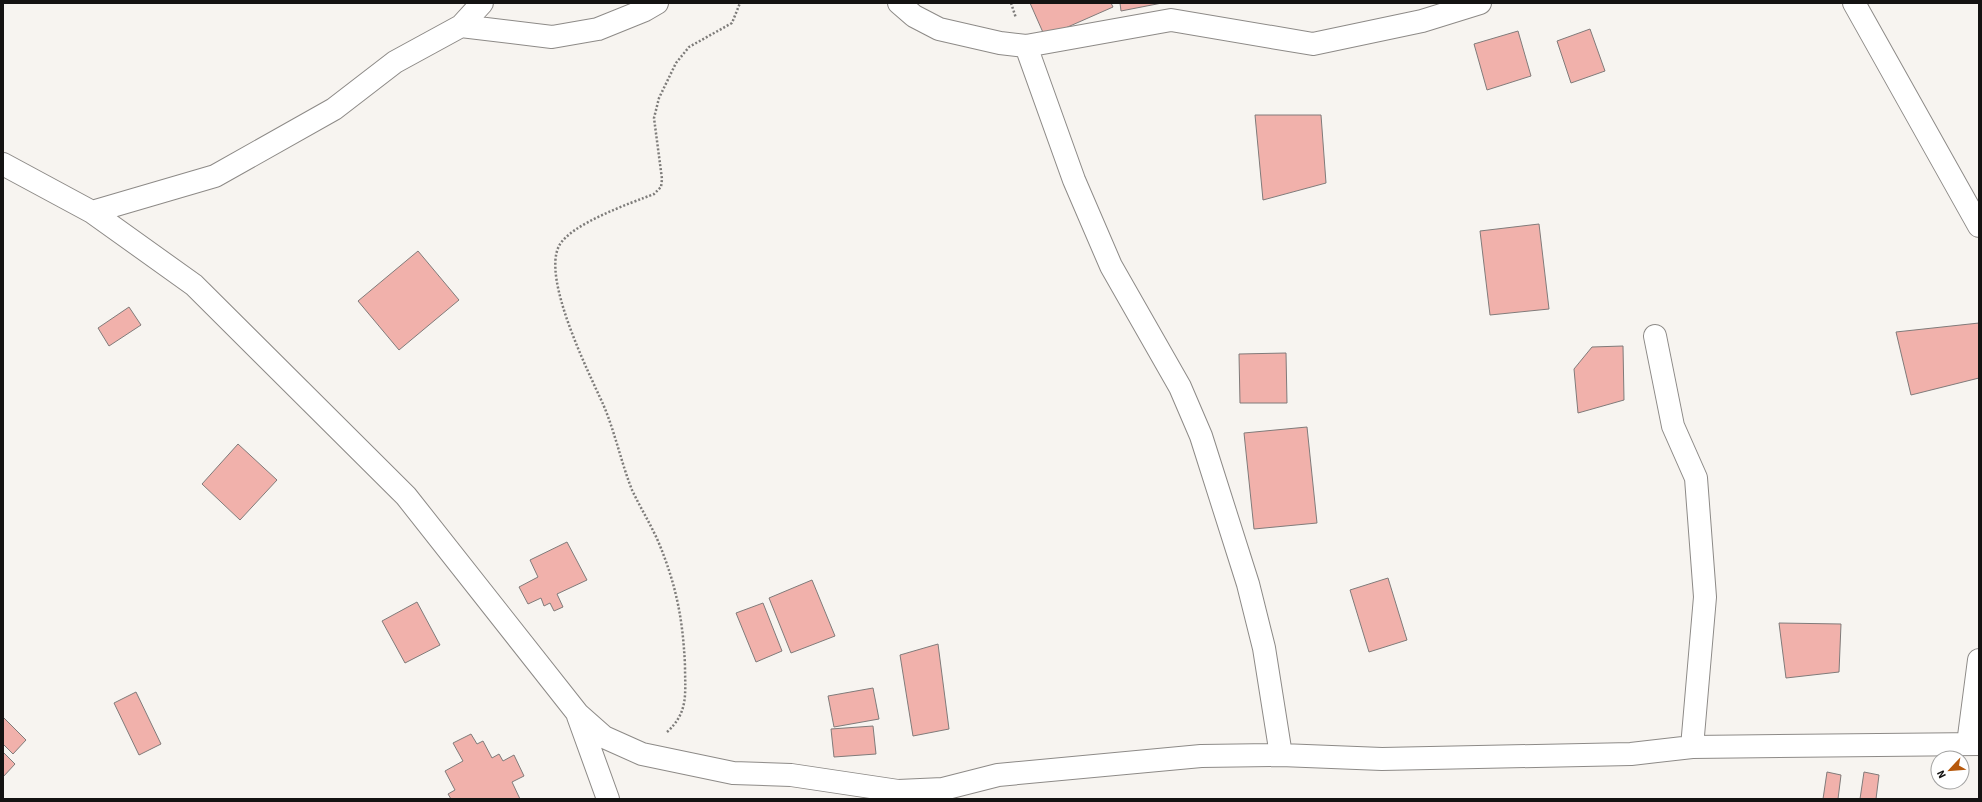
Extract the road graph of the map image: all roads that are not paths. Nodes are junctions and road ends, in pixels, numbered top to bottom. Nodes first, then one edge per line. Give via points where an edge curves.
1 (482, 3) edge
2 (657, 3) edge
3 (899, 3) edge
4 (1480, 3) edge
5 (1854, 3) edge
6 (460, 26) junction
7 (1026, 46) junction
8 (3, 164) edge
9 (92, 212) junction
10 (1979, 226) edge
11 (1655, 336) dead end
12 (1979, 660) edge
13 (578, 714) junction
14 (1973, 744) edge
15 (1692, 747) junction
16 (1281, 756) junction
17 (608, 799) edge

1 - 6 street
2 - 6 street via 598,29 552,37
3 - 7 street via 914,16 939,29 1000,43
4 - 7 street via 1422,21 1313,44 1170,20
5 - 10 street
6 - 9 street via 395,62 334,109 215,176
7 - 16 street via 1074,180 1112,266 1180,387 1201,436 1250,591 1264,648
8 - 9 street
9 - 13 street via 194,285 406,496
11 - 15 street via 1673,426 1696,478 1705,597
12 - 14 street
13 - 16 street via 604,737 642,754 733,773 791,775 898,791 943,788 998,775 1201,756
13 - 17 street
14 - 15 street
15 - 16 street via 1631,754 1382,759

